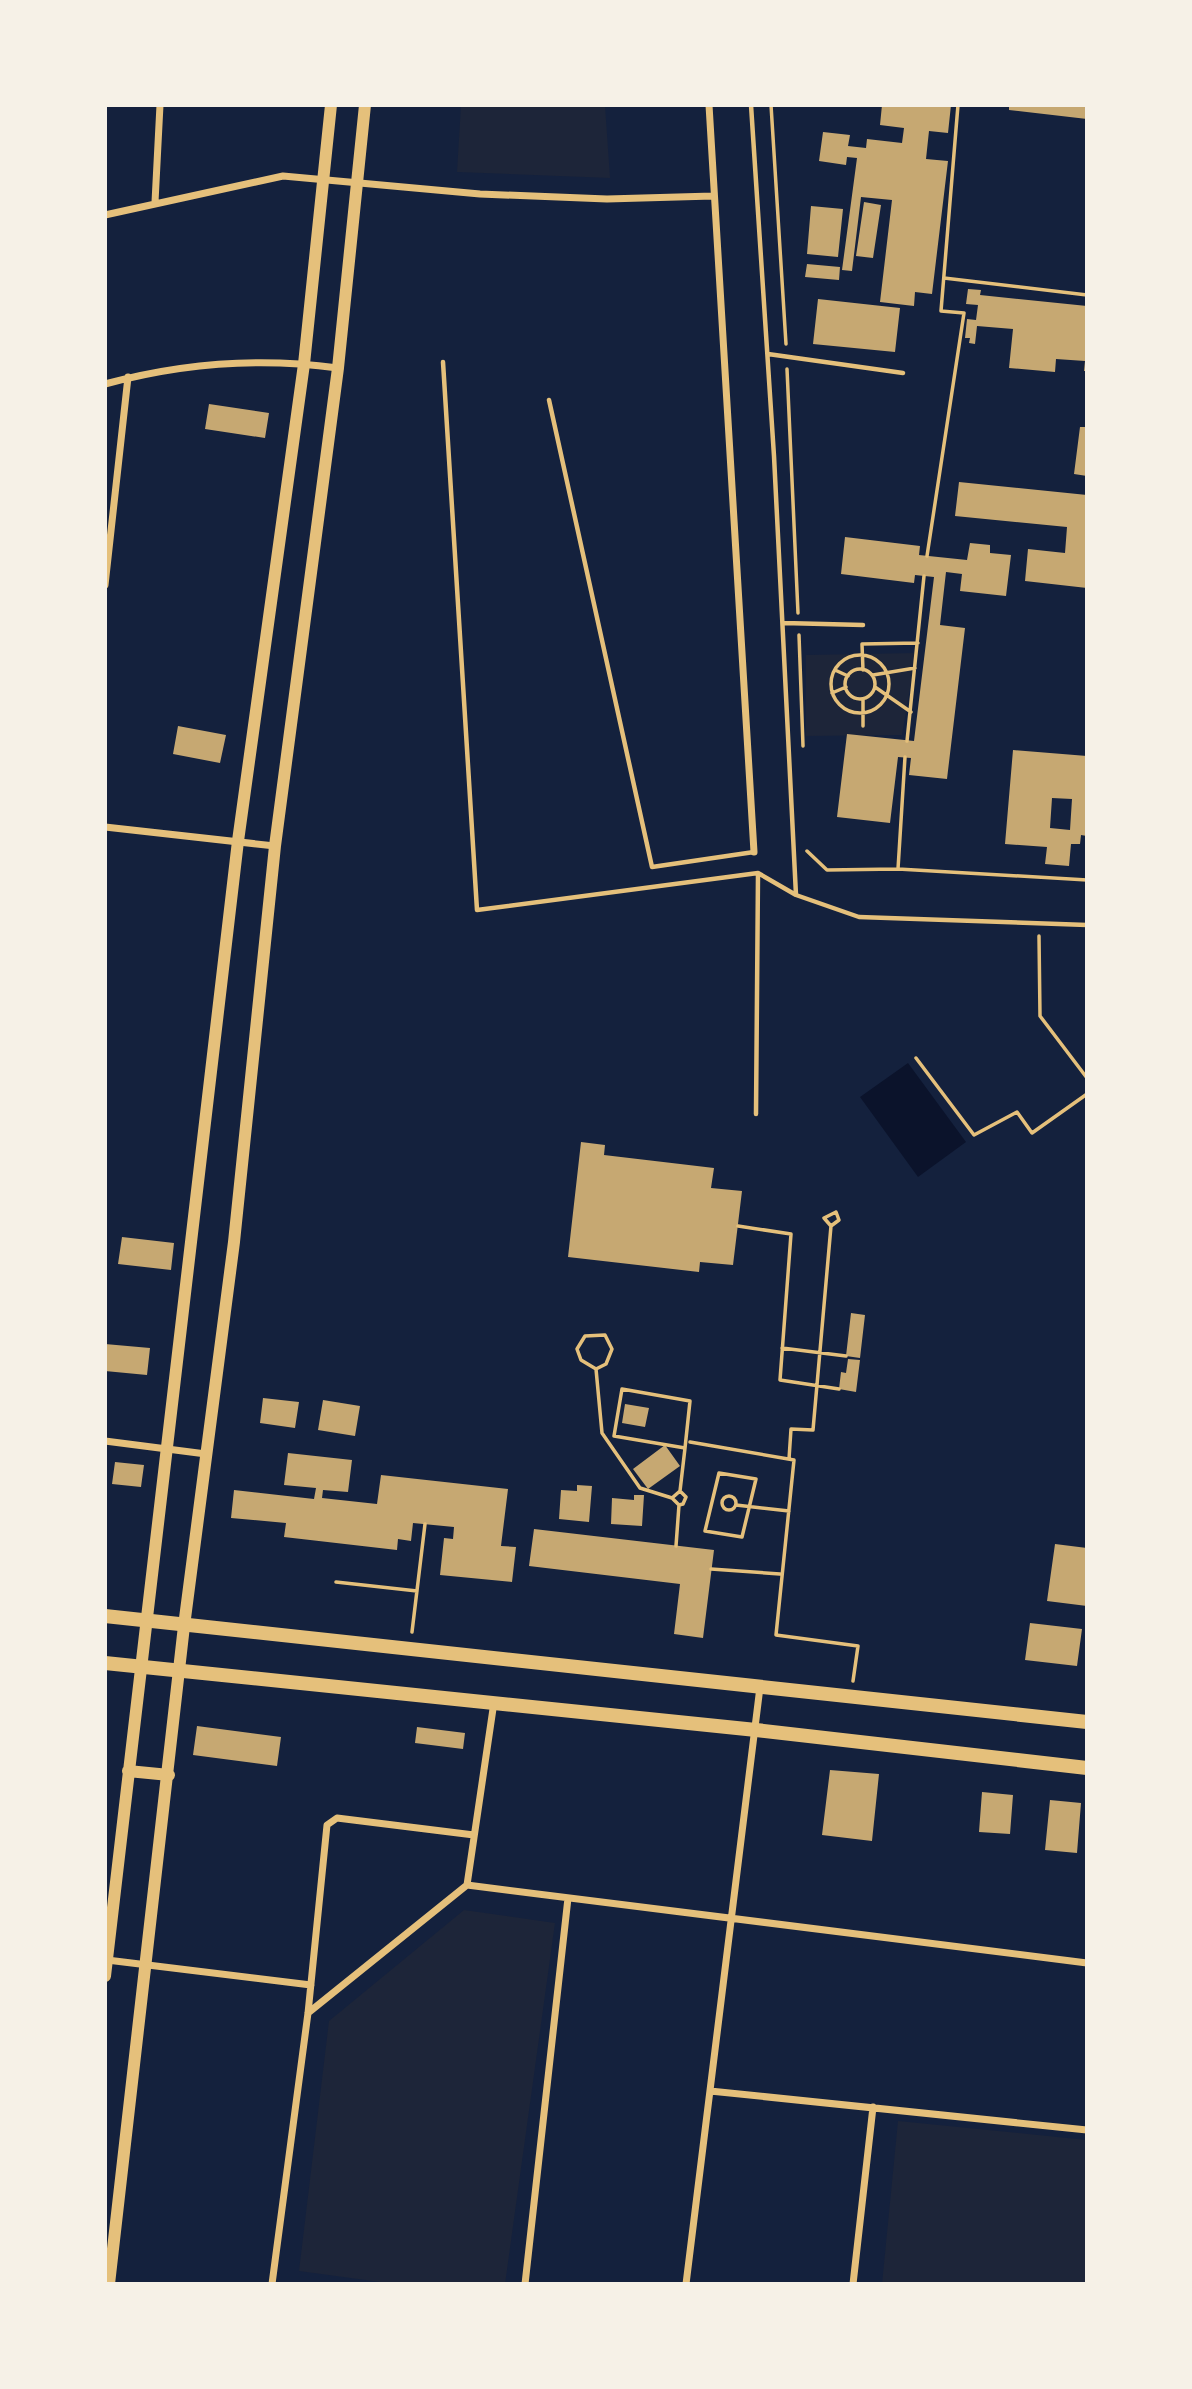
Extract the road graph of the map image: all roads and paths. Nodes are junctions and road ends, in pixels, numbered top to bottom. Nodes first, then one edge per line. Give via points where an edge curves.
1 (160, 105) edge
2 (331, 105) edge
3 (365, 105) edge
4 (709, 105) edge
5 (751, 105) edge
6 (771, 105) edge
7 (958, 105) edge
8 (325, 179) junction
9 (358, 185) junction
10 (713, 196) junction
11 (155, 202) junction
12 (105, 215) edge
13 (944, 278) junction
14 (1087, 295) edge
15 (768, 354) junction
16 (786, 355) junction
17 (443, 362) dead end
18 (304, 364) junction
19 (338, 368) junction
20 (902, 373) dead end
21 (128, 377) junction
22 (105, 383) edge
23 (549, 400) dead end
24 (927, 556) dead end
25 (924, 576) dead end
26 (105, 585) edge
27 (783, 623) junction
28 (799, 623) junction
29 (863, 625) dead end
30 (918, 643) junction
31 (863, 656) junction
32 (915, 668) junction
33 (835, 670) junction
34 (863, 670) junction
35 (887, 673) junction
36 (848, 676) junction
37 (873, 676) junction
38 (846, 687) junction
39 (875, 687) junction
40 (832, 693) junction
41 (887, 695) junction
42 (863, 699) junction
43 (911, 712) junction
44 (863, 714) junction
45 (863, 726) dead end
46 (907, 741) dead end
47 (803, 756) dead end
48 (905, 757) dead end
49 (105, 827) edge
50 (238, 841) junction
51 (275, 846) junction
52 (806, 850) dead end
53 (754, 852) joint
54 (898, 869) junction
55 (758, 873) junction
56 (1087, 880) edge
57 (796, 895) junction
58 (1038, 923) junction
59 (1087, 925) edge
60 (916, 1058) dead end
61 (1087, 1077) edge
62 (1087, 1094) edge
63 (756, 1114) dead end
64 (738, 1226) dead end
65 (831, 1226) junction
66 (782, 1348) junction
67 (820, 1353) junction
68 (846, 1356) dead end
69 (596, 1369) junction
70 (817, 1385) junction
71 (839, 1389) dead end
72 (105, 1441) edge
73 (690, 1442) dead end
74 (169, 1448) junction
75 (685, 1448) junction
76 (206, 1454) junction
77 (789, 1459) junction
78 (680, 1491) junction
79 (672, 1498) junction
80 (679, 1505) junction
81 (736, 1505) dead end
82 (749, 1506) junction
83 (789, 1511) junction
84 (425, 1524) dead end
85 (676, 1546) dead end
86 (711, 1569) dead end
87 (780, 1574) junction
88 (336, 1582) dead end
89 (417, 1591) junction
90 (105, 1616) edge
91 (145, 1621) junction
92 (184, 1626) junction
93 (410, 1648) junction
94 (105, 1663) edge
95 (140, 1668) junction
96 (179, 1671) junction
97 (760, 1685) junction
98 (852, 1697) junction
99 (494, 1702) junction
100 (1087, 1722) edge
101 (756, 1730) junction
102 (1087, 1768) edge
103 (128, 1771) junction
104 (169, 1775) junction
105 (474, 1835) junction
106 (110, 1883) edge
107 (467, 1885) junction
108 (568, 1898) junction
109 (731, 1918) junction
110 (107, 1960) junction
111 (1087, 1963) edge
112 (147, 1966) junction
113 (105, 1976) edge
114 (312, 1985) junction
115 (308, 2012) junction
116 (710, 2091) junction
117 (873, 2107) junction
118 (1087, 2130) edge
119 (109, 2284) edge
120 (272, 2284) edge
121 (525, 2284) edge
122 (686, 2284) edge
123 (853, 2284) edge

1 - 11 street
2 - 8 street
3 - 9 street
4 - 10 street
5 - 15 lane
6 - 16 path
7 - 13 path
8 - 9 street
8 - 11 street via 283,176
8 - 18 street
9 - 10 street via 607,199
9 - 19 street
10 - 53 street
11 - 12 street
13 - 14 path
13 - 24 path via 941,311 964,313
15 - 16 lane
15 - 27 lane
16 - 20 lane
16 - 28 path
17 - 55 lane via 477,909
18 - 19 street
18 - 21 street via 218,362
18 - 50 street
19 - 51 street
21 - 22 street
21 - 26 street
23 - 53 lane via 652,867
25 - 30 path
27 - 28 lane
27 - 57 lane
28 - 29 lane
28 - 47 path
30 - 31 path via 862,644
30 - 32 path
31 - 33 path via 846,659
31 - 34 path
31 - 35 path via 877,660
32 - 35 path
32 - 43 path
33 - 36 path
33 - 40 path
34 - 36 path
34 - 37 path
35 - 37 path
35 - 41 path
36 - 38 path
37 - 39 path
38 - 40 path
38 - 42 path via 852,696
39 - 41 path
39 - 42 path
40 - 44 path via 847,711
41 - 43 path
41 - 44 path via 877,708
42 - 44 path
43 - 46 path
44 - 45 path
48 - 54 path
49 - 50 street
50 - 51 street
50 - 74 street
51 - 76 street via 234,1242
52 - 54 path via 827,870
54 - 56 path
55 - 57 lane
55 - 63 lane
57 - 58 lane via 859,917
58 - 59 lane
58 - 61 path via 1040,1017
60 - 62 path via 974,1135 1017,1112 1032,1133
64 - 66 path via 791,1234
65 - 65 path via 839,1220 836,1212 824,1217
65 - 67 path
66 - 67 path
66 - 70 path via 780,1380
67 - 68 path
67 - 70 path
69 - 69 path via 606,1364 612,1353 608,1338 598,1333 585,1336 577,1349 581,1360
69 - 79 path via 602,1433 640,1488
70 - 71 path
70 - 77 path via 813,1430 791,1429
72 - 74 street
73 - 77 path
74 - 76 street
74 - 91 street
75 - 75 path via 690,1401 622,1389 614,1436
75 - 78 path
76 - 92 street
77 - 83 path via 794,1460
78 - 79 path
78 - 80 path via 686,1497
79 - 80 path
80 - 85 path
81 - 82 path
82 - 82 path via 756,1479 719,1473 705,1531 742,1537
82 - 83 path
83 - 87 path
84 - 89 path
86 - 87 path
87 - 98 path via 776,1635 858,1646
88 - 89 path
89 - 93 path
90 - 91 main road
91 - 92 main road
91 - 95 street
92 - 93 main road
92 - 96 street
93 - 97 main road
94 - 95 main road
95 - 96 main road
95 - 103 street
96 - 99 main road
96 - 104 street
97 - 98 main road
97 - 101 street
98 - 100 main road
99 - 101 main road
99 - 105 street
101 - 102 main road
101 - 109 street
103 - 104 street
103 - 106 street
104 - 112 street
105 - 107 street
105 - 114 street via 337,1818 327,1825
106 - 110 street
107 - 108 street
107 - 115 street
108 - 109 street
108 - 121 street
109 - 111 street
109 - 116 street
110 - 112 street
110 - 113 street
112 - 114 street
112 - 119 street
114 - 115 street
115 - 120 street
116 - 117 street
116 - 122 street
117 - 118 street
117 - 123 street

